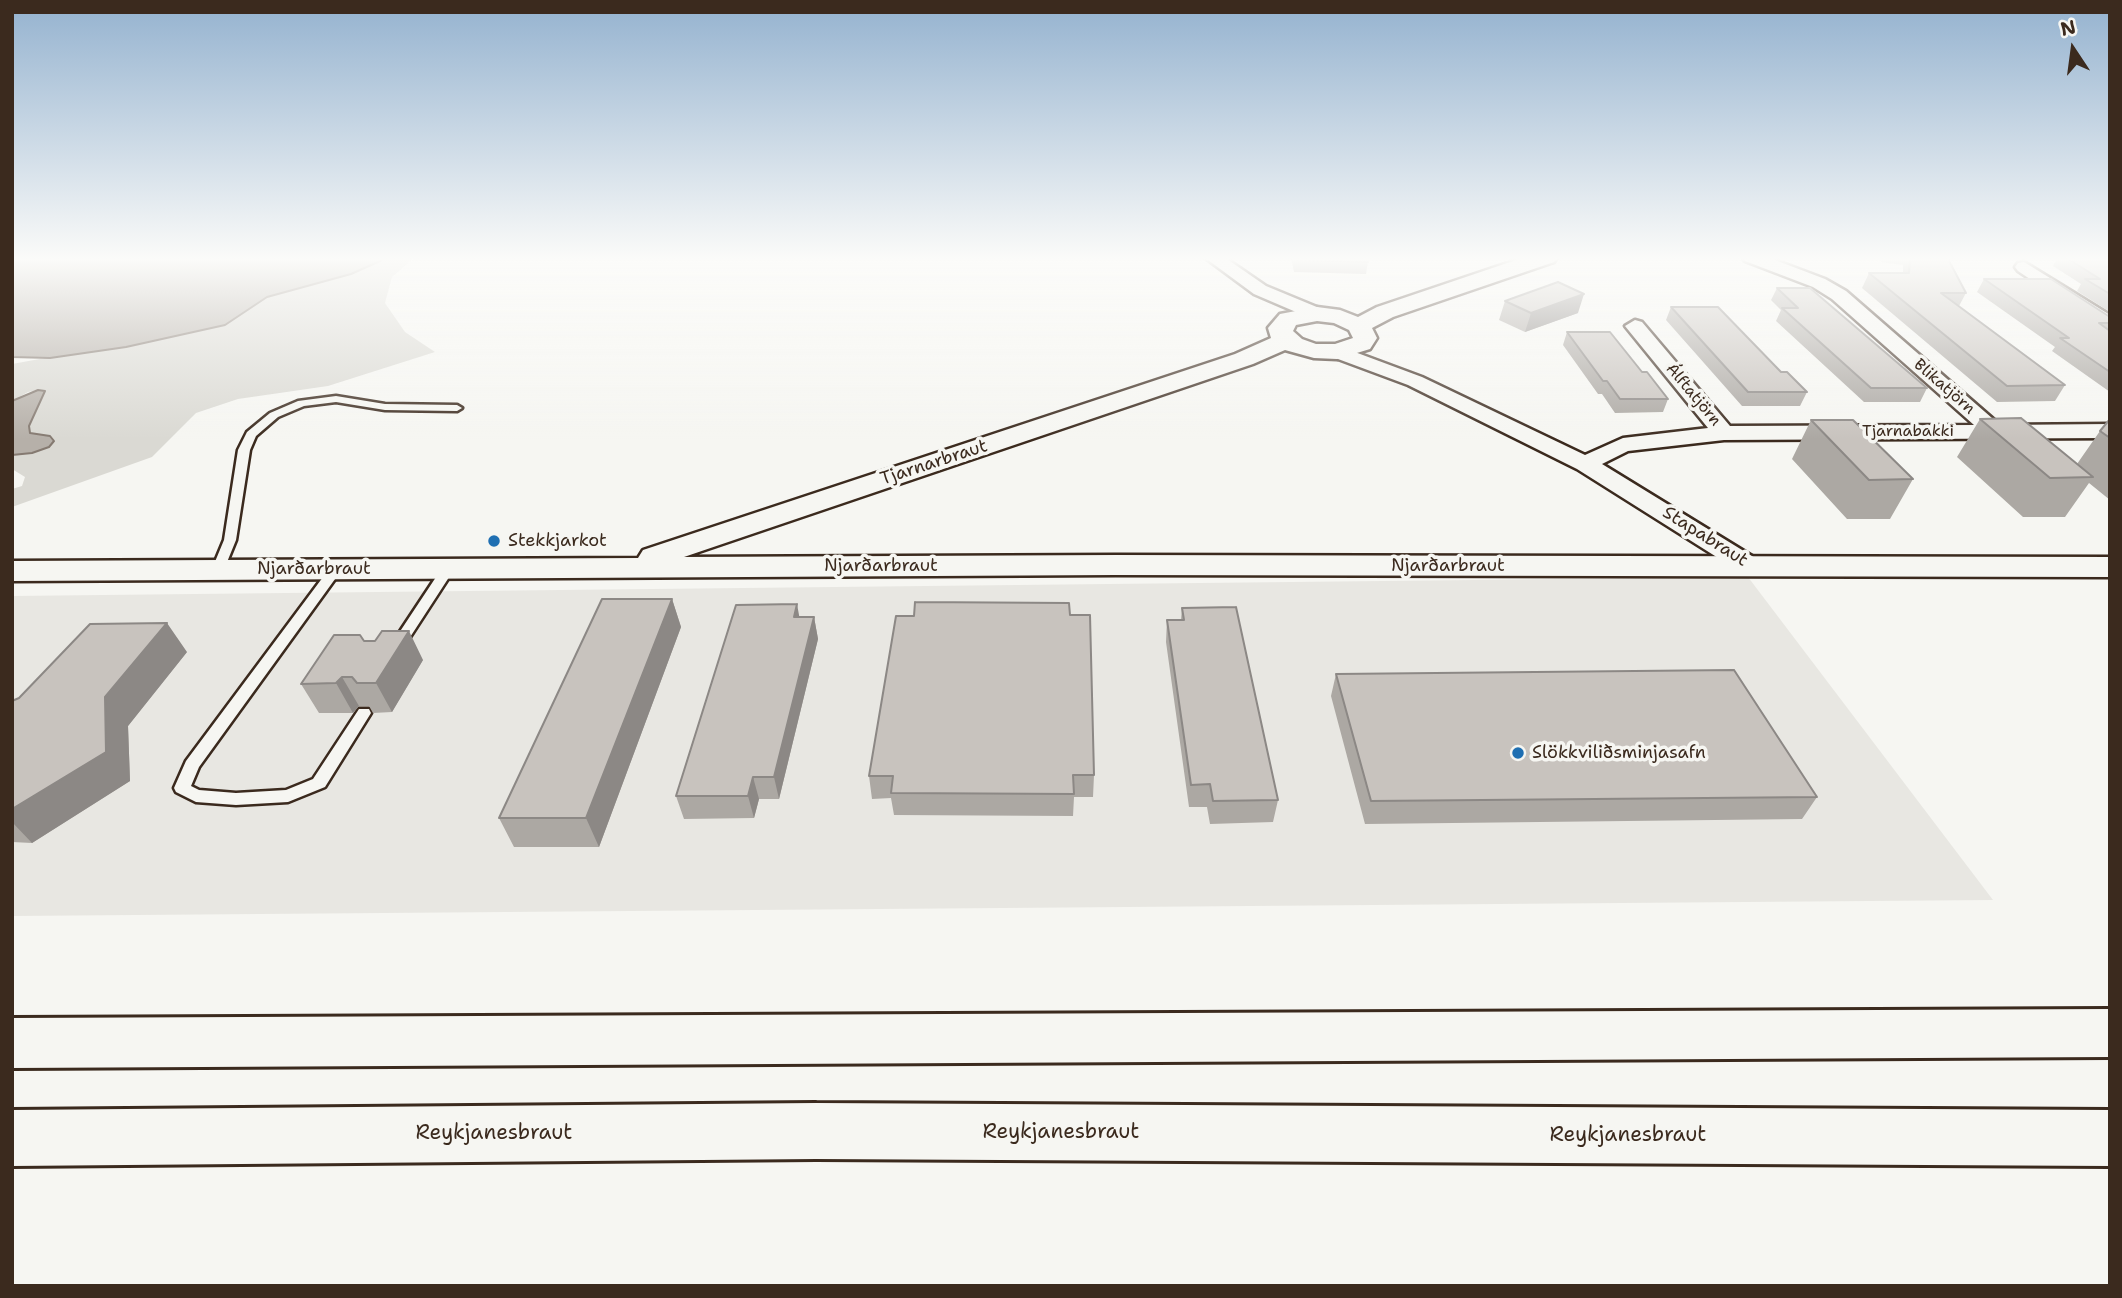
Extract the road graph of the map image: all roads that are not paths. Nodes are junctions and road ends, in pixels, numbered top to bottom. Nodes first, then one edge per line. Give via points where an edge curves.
1 (1281, 318) edge
2 (1296, 318) edge
3 (1304, 318) edge
4 (1326, 318) edge
5 (1367, 318) edge
6 (1865, 318) edge
7 (1344, 325) junction
8 (1634, 326) dead end
9 (1291, 337) junction
10 (1337, 352) junction
11 (1415, 382) junction
12 (457, 408) dead end
13 (2110, 431) edge
14 (1724, 432) junction
15 (1995, 432) junction
16 (1585, 464) junction
17 (624, 567) junction
18 (1751, 567) junction
19 (2110, 567) edge
20 (337, 568) junction
21 (449, 568) junction
22 (218, 569) junction
23 (12, 571) edge
24 (393, 652) edge
25 (364, 713) dead end
26 (2110, 1033) edge
27 (12, 1042) edge
28 (12, 1138) edge
29 (2110, 1138) edge

1 - 9 street
2 - 9 street
3 - 7 street
4 - 7 street, Stapabraut
5 - 7 street
6 - 15 street, Blikatjörn
7 - 10 street
7 - 11 street, Stapabraut
8 - 14 street, Álftatjörn
9 - 10 street
9 - 17 street, Tjarnarbraut via 1244,359
10 - 11 street, Stapabraut
11 - 16 street, Stapabraut
12 - 22 lane via 386,407 336,399 302,403 274,415 251,434 244,450 230,540
13 - 15 street, Tjarnabakki
14 - 15 street, Tjarnabakki
14 - 16 street, Tjarnabakki via 1623,445
16 - 18 street, Stapabraut
17 - 18 street, Njarðarbraut
17 - 21 street, Njarðarbraut
18 - 19 street, Stapabraut
20 - 21 street, Njarðarbraut
20 - 22 street, Njarðarbraut
20 - 25 lane via 192,765 182,788 209,797 288,796 318,783
21 - 24 lane
22 - 23 street, Njarðarbraut
26 - 27 highway
28 - 29 highway, Reykjanesbraut via 830,1131

